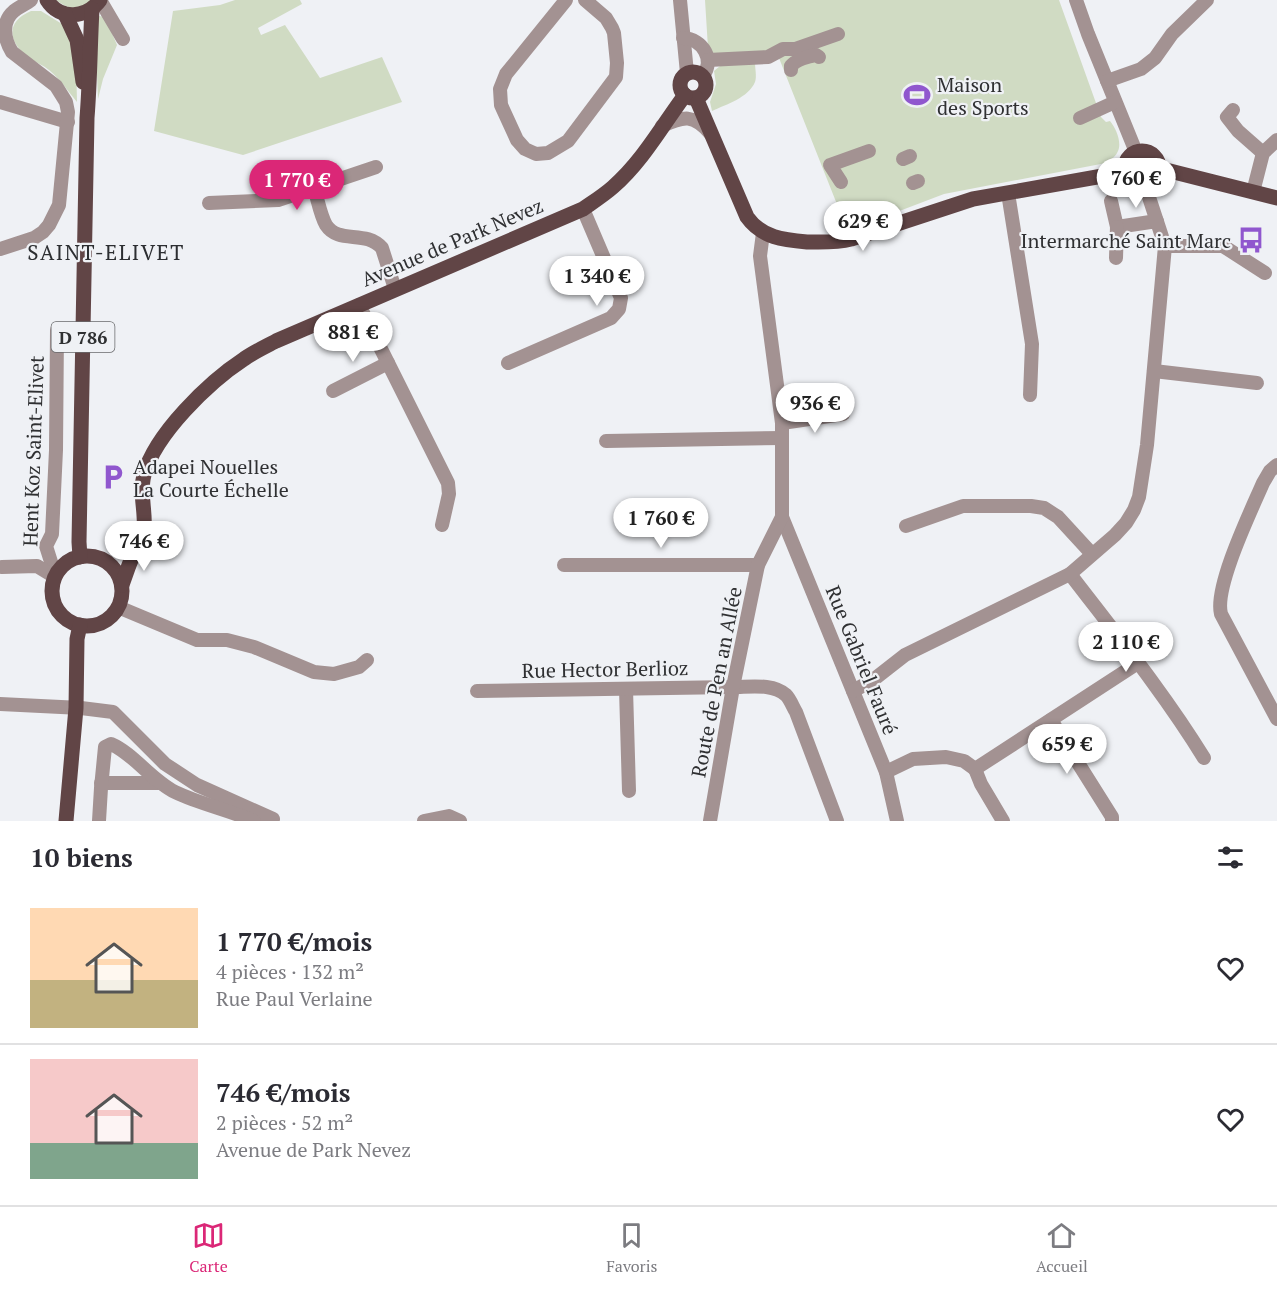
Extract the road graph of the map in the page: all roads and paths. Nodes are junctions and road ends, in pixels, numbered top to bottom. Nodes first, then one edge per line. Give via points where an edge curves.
1 (566, 0) edge
2 (585, 0) edge
3 (680, 0) edge
4 (1077, 0) edge
5 (1207, 0) edge
6 (30, 1) edge
7 (48, 2) edge
8 (96, 5) edge
9 (65, 14) junction
10 (838, 34) dead end
11 (684, 38) junction
12 (3, 39) edge
13 (123, 39) dead end
14 (819, 57) dead end
15 (708, 60) junction
16 (791, 70) dead end
17 (687, 73) junction
18 (703, 76) junction
19 (1107, 81) junction
20 (690, 96) junction
21 (0, 102) edge
22 (1115, 102) junction
23 (1233, 110) dead end
24 (87, 118) junction
25 (1080, 118) dead end
26 (68, 122) junction
27 (662, 126) junction
28 (712, 134) junction
29 (1277, 140) edge
30 (870, 151) dead end
31 (1136, 152) junction
32 (1263, 153) junction
33 (376, 168) dead end
34 (1159, 170) junction
35 (1125, 172) junction
36 (841, 182) dead end
37 (1145, 185) junction
38 (314, 188) junction
39 (1008, 192) junction
40 (1253, 192) junction
41 (1277, 198) edge
42 (1111, 201) dead end
43 (209, 203) dead end
44 (583, 209) junction
45 (1157, 221) junction
46 (1117, 227) junction
47 (763, 232) junction
48 (1, 246) edge
49 (1166, 246) junction
50 (1116, 258) dead end
51 (1265, 273) dead end
52 (395, 290) junction
53 (359, 305) junction
54 (57, 330) dead end
55 (388, 363) junction
56 (508, 363) dead end
57 (1154, 371) junction
58 (1257, 383) dead end
59 (333, 391) dead end
60 (1030, 395) dead end
61 (843, 414) dead end
62 (782, 423) junction
63 (782, 438) junction
64 (606, 441) dead end
65 (1277, 465) edge
66 (782, 517) junction
67 (442, 525) dead end
68 (906, 526) dead end
69 (135, 548) junction
70 (1092, 554) junction
71 (80, 557) junction
72 (103, 560) junction
73 (564, 565) dead end
74 (758, 565) junction
75 (2, 567) dead end
76 (57, 574) junction
77 (1070, 574) junction
78 (122, 585) junction
79 (118, 607) junction
80 (80, 625) junction
81 (367, 660) dead end
82 (1138, 663) junction
83 (734, 687) junction
84 (626, 688) junction
85 (477, 691) dead end
86 (853, 691) junction
87 (0, 704) edge
88 (76, 708) junction
89 (1277, 719) edge
90 (1051, 720) junction
91 (1204, 758) dead end
92 (975, 769) junction
93 (886, 772) junction
94 (101, 783) junction
95 (160, 783) junction
96 (629, 791) dead end
97 (273, 819) dead end
98 (66, 821) edge
99 (99, 821) edge
100 (254, 821) edge
101 (424, 821) edge
102 (460, 821) edge
103 (710, 821) edge
104 (837, 821) edge
105 (897, 821) edge
106 (1003, 821) edge
107 (1112, 821) edge

1 - 2 street via 506,74 500,89 501,105 517,140 536,154 548,153 568,141 616,77 612,28
3 - 11 street
4 - 19 street
5 - 19 street via 1172,34 1155,58 1141,69
6 - 7 street
6 - 12 street via 9,16
7 - 9 main road
8 - 9 main road via 84,14
8 - 13 street
8 - 24 main road, D 786 via 90,35
9 - 24 main road, D 786 via 77,40
10 - 15 street via 812,38 795,49 783,49 768,57
11 - 15 street via 699,43
11 - 17 street
12 - 26 street via 12,52 56,86 66,102
14 - 16 street via 814,55 793,63
15 - 18 street
17 - 18 main road via 698,72
17 - 20 main road via 679,83 681,92
18 - 20 main road via 703,94
19 - 22 street
20 - 27 main road, Avenue de Park Nevez
20 - 28 main road
21 - 26 street
22 - 25 street
22 - 31 street
23 - 32 street via 1227,117
24 - 71 main road, D 786
26 - 48 street via 55,216 34,238
27 - 28 street via 687,117 702,123
27 - 44 main road, Avenue de Park Nevez via 626,175
28 - 47 main road via 747,217
29 - 32 street
30 - 36 street via 830,165
31 - 34 main road via 1146,151 1154,156
31 - 35 main road via 1126,160
32 - 40 street
33 - 38 street
34 - 37 main road via 1153,181
34 - 40 main road
35 - 37 main road via 1133,183
35 - 39 main road
37 - 45 street
38 - 43 street via 278,200
38 - 52 street via 331,231 370,239 382,248
39 - 47 main road via 973,199 833,243 784,240
39 - 60 street via 1030,333
40 - 41 main road
42 - 46 street
44 - 52 main road, Avenue de Park Nevez
44 - 56 street via 621,298 619,309 611,318
45 - 46 street
45 - 49 street
46 - 50 street
47 - 62 street, Route de Pen an Allée via 760,256
49 - 51 street via 1222,246
49 - 57 street
52 - 53 main road, Avenue de Park Nevez
53 - 55 street
53 - 69 main road, Avenue de Park Nevez via 245,358 216,380 180,417 146,469 142,489 144,529
54 - 76 street, Hent Koz Saint-Elivet via 52,534 46,546
55 - 59 street
55 - 67 street via 448,483
57 - 58 street
57 - 70 street via 1139,496 1126,523
61 - 62 street
62 - 63 street, Route de Pen an Allée
63 - 64 street
63 - 66 street, Route de Pen an Allée
65 - 89 street via 1263,483 1226,573 1219,609
66 - 74 street, Route de Pen an Allée
66 - 86 street, Rue Gabriel Fauré
68 - 70 street via 963,507 1031,506 1044,508 1058,517
69 - 72 main road
69 - 78 main road, Avenue de Park Nevez
70 - 77 street
71 - 72 main road
71 - 76 main road via 64,565
72 - 78 main road via 115,570
73 - 74 street
74 - 83 street, Route de Pen an Allée
75 - 76 street via 37,566
76 - 80 main road via 53,587 56,607
77 - 82 street
77 - 86 street via 905,655
78 - 79 main road
79 - 80 main road via 98,624
79 - 81 street via 197,640 228,640 254,647 315,672 334,675
80 - 88 main road
82 - 90 street
82 - 91 street
83 - 84 street, Rue Hector Berlioz
83 - 103 street, Route de Pen an Allée
83 - 104 street, Rue Hector Berlioz via 772,688 787,696
84 - 85 street, Rue Hector Berlioz
84 - 96 street
86 - 93 street, Rue Gabriel Fauré
87 - 88 street
88 - 97 street via 114,712 165,764 197,785
88 - 98 main road
90 - 92 street
90 - 107 street
92 - 93 street via 964,761 946,757 913,759
92 - 106 street
93 - 105 street, Rue Gabriel Fauré
94 - 95 street
94 - 95 street via 105,747 111,744
94 - 99 street
95 - 100 street
101 - 102 street via 449,816

